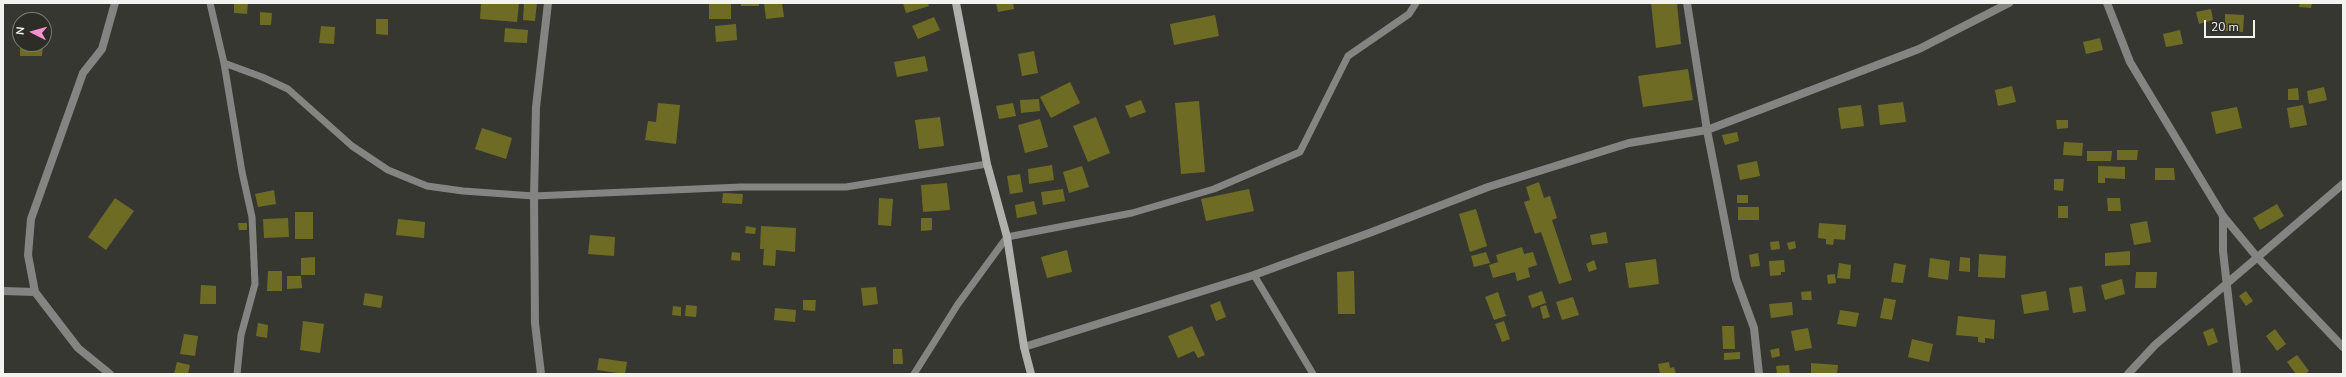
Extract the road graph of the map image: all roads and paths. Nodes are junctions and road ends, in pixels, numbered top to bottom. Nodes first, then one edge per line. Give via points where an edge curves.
1 (115, 3) edge
2 (210, 3) edge
3 (548, 3) edge
4 (956, 3) edge
5 (1416, 3) edge
6 (1687, 3) edge
7 (2009, 3) edge
8 (2107, 3) edge
9 (224, 63) junction
10 (1707, 130) junction
11 (987, 164) junction
12 (2343, 184) edge
13 (534, 196) junction
14 (2223, 216) junction
15 (1006, 238) junction
16 (2257, 257) junction
17 (1254, 275) junction
18 (2227, 283) junction
19 (3, 291) edge
20 (35, 292) junction
21 (1024, 347) junction
22 (2343, 347) edge
23 (110, 374) edge
24 (237, 374) edge
25 (541, 374) edge
26 (914, 374) edge
27 (1031, 374) edge
28 (1313, 374) edge
29 (1759, 374) edge
30 (2128, 374) edge
31 (2237, 374) edge

1 - 20 street via 102,49 83,73 31,219 28,255
2 - 9 lane
3 - 13 street via 536,107
4 - 11 main road
5 - 15 lane via 1409,14 1348,56 1300,152 1214,189 1177,200 1132,213
6 - 10 street
7 - 10 street via 1919,49
8 - 14 street via 2130,62
9 - 13 lane via 288,89 352,146 388,170 427,186
9 - 24 lane via 239,158 252,217 255,284 241,335
10 - 17 street via 1629,143 1488,187
10 - 29 street via 1736,279 1754,328
11 - 13 lane via 846,187 741,187
11 - 15 main road
12 - 16 street
13 - 25 street via 536,324
14 - 16 street
14 - 18 street via 2223,251
15 - 21 main road
15 - 26 lane via 958,304
16 - 18 street
16 - 22 street
17 - 21 street
17 - 28 lane
18 - 30 street via 2155,345
18 - 31 street
19 - 20 street
20 - 23 street via 78,348
21 - 27 main road

